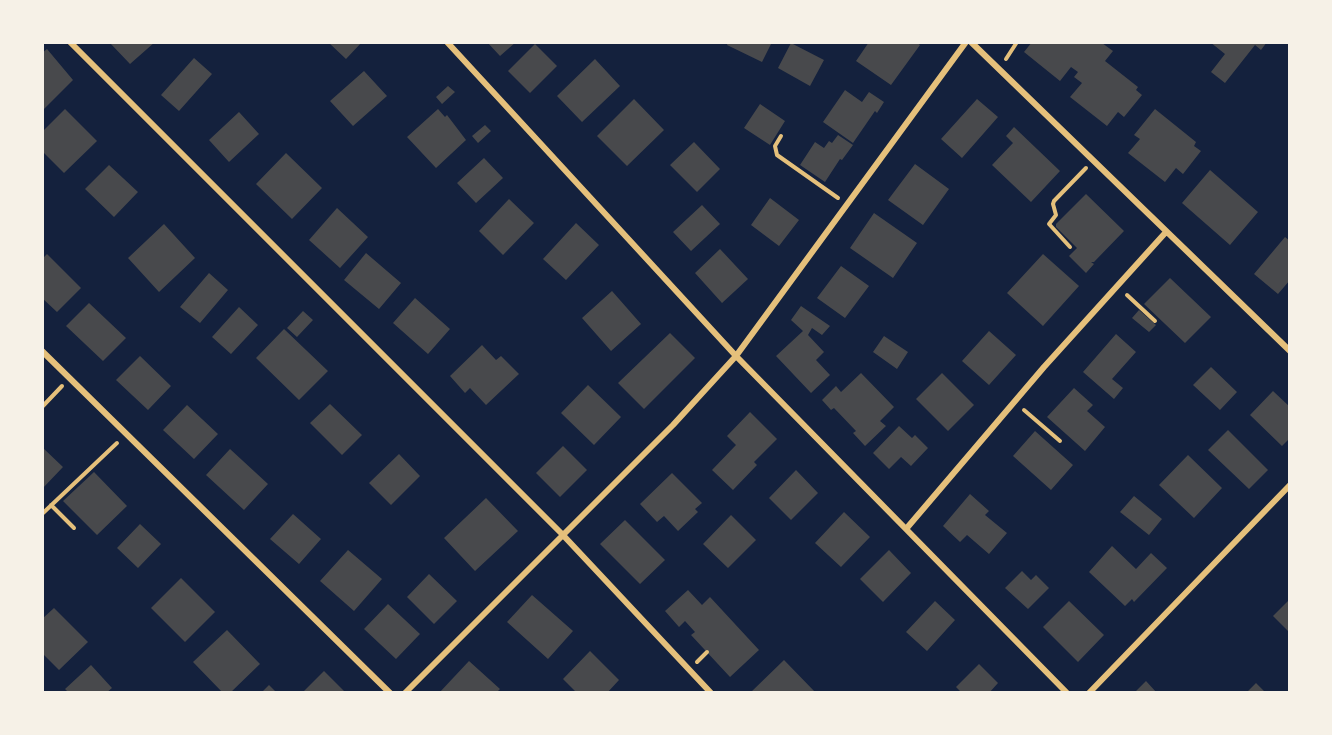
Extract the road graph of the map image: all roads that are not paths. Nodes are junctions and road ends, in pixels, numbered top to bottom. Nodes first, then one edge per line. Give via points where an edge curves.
1 (70, 42) edge
2 (447, 42) edge
3 (966, 42) edge
4 (971, 42) edge
5 (1166, 232) junction
6 (42, 351) edge
7 (1290, 351) edge
8 (736, 356) junction
9 (1290, 485) edge
10 (906, 529) junction
11 (562, 534) junction
12 (390, 693) edge
13 (405, 693) edge
14 (711, 693) edge
15 (1067, 693) edge
16 (1089, 693) edge

1 - 11 street
2 - 8 street
3 - 8 street
4 - 5 street
5 - 7 street
5 - 10 street
6 - 12 street
8 - 10 street
8 - 11 street
9 - 16 street
10 - 15 street
11 - 13 street
11 - 14 street

